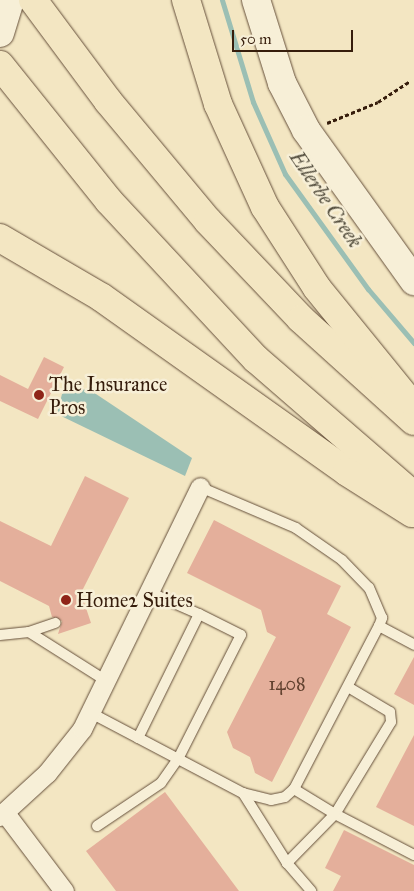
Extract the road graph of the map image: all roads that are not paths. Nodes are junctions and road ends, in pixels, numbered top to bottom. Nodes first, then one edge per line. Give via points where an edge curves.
1 (10, 0) edge
2 (33, 0) edge
3 (186, 0) edge
4 (256, 0) edge
5 (0, 33) edge
6 (0, 65) edge
7 (1, 239) edge
8 (414, 282) edge
9 (414, 408) edge
10 (414, 421) edge
11 (200, 487) joint
12 (414, 496) edge
13 (414, 514) edge
14 (151, 593) junction
15 (199, 614) junction
16 (55, 623) dead end
17 (379, 626) junction
18 (29, 632) junction
19 (0, 635) edge
20 (414, 645) edge
21 (108, 682) junction
22 (348, 687) junction
23 (91, 713) junction
24 (138, 738) junction
25 (178, 760) junction
26 (294, 789) junction
27 (243, 793) junction
28 (2, 812) edge
29 (335, 814) junction
30 (97, 826) dead end
31 (414, 855) edge
32 (287, 863) junction
33 (64, 891) edge
34 (311, 891) edge

1 - 5 street
2 - 10 highway via 208,221 301,318
3 - 9 highway via 227,128 265,207 317,288
4 - 8 street via 282,83 306,130
6 - 12 highway via 38,117 166,264 256,358
7 - 13 highway via 101,297 347,472
11 - 14 street
11 - 17 lane via 296,528 342,560 369,588 382,618
14 - 15 lane
14 - 21 street
15 - 24 lane
15 - 25 lane via 241,635
16 - 18 lane
17 - 20 lane
17 - 22 lane
18 - 19 lane
18 - 21 lane
21 - 23 street
22 - 26 lane
22 - 29 lane via 390,712 391,722
23 - 24 lane
23 - 28 street via 64,753
24 - 25 lane
25 - 27 lane
25 - 30 lane via 161,783
26 - 27 lane via 271,800
26 - 29 lane
27 - 32 lane via 256,820
28 - 33 street
29 - 31 lane
29 - 32 lane
32 - 34 lane

